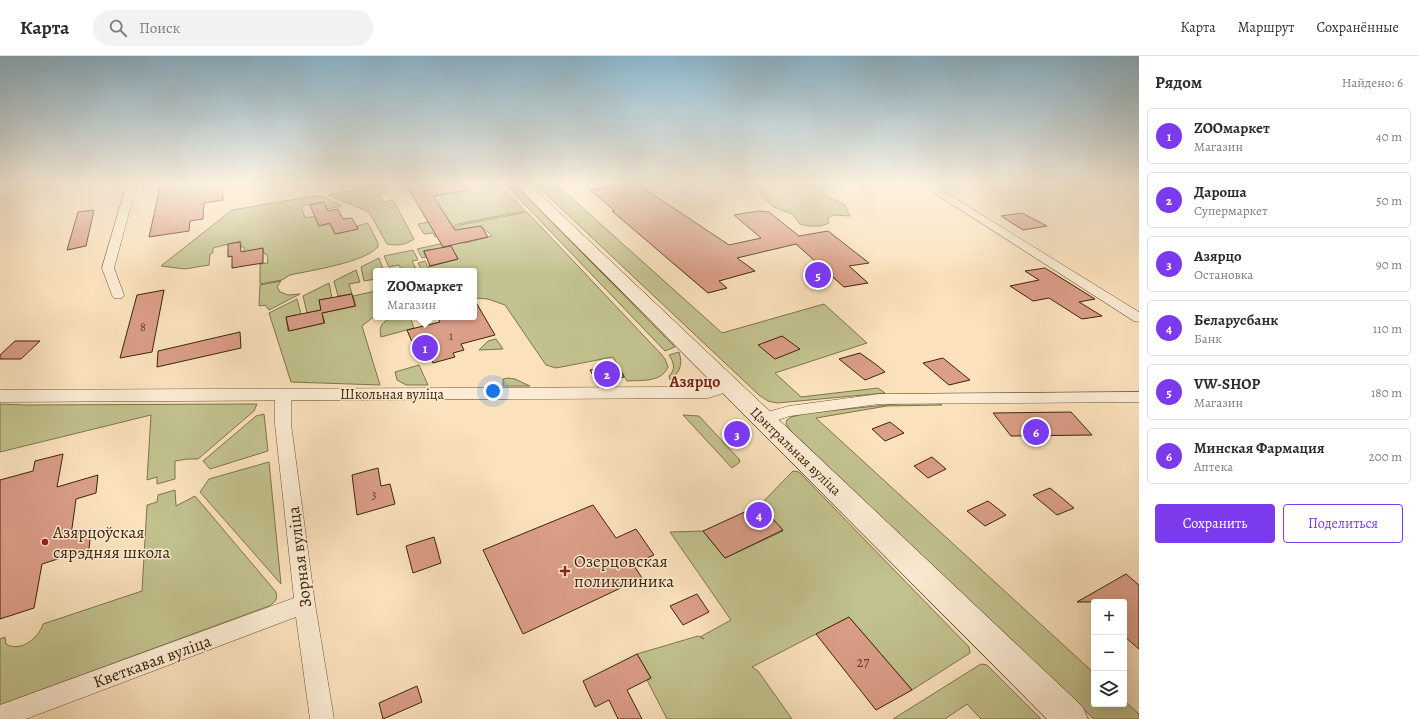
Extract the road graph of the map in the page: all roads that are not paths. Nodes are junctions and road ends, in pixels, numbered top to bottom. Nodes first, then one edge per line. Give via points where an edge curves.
1 (124, 214) edge
2 (553, 214) edge
3 (973, 214) edge
4 (118, 295) dead end
5 (1139, 318) edge
6 (730, 385) junction
7 (283, 395) junction
8 (0, 396) edge
9 (1139, 398) edge
10 (764, 419) junction
11 (305, 604) junction
12 (0, 717) edge
13 (322, 719) edge
14 (1071, 719) edge

1 - 4 street via 108,268
2 - 6 main road, Цэнтральная вуліца
3 - 5 street
6 - 7 street, Школьная вуліца via 697,393
6 - 10 main road, Цэнтральная вуліца
7 - 8 street, Школьная вуліца
7 - 11 street, Зорная вуліца via 283,424
9 - 10 street via 879,399 789,410
10 - 14 main road, Цэнтральная вуліца
11 - 12 street, Кветкавая вуліца
11 - 13 street, Зорная вуліца

